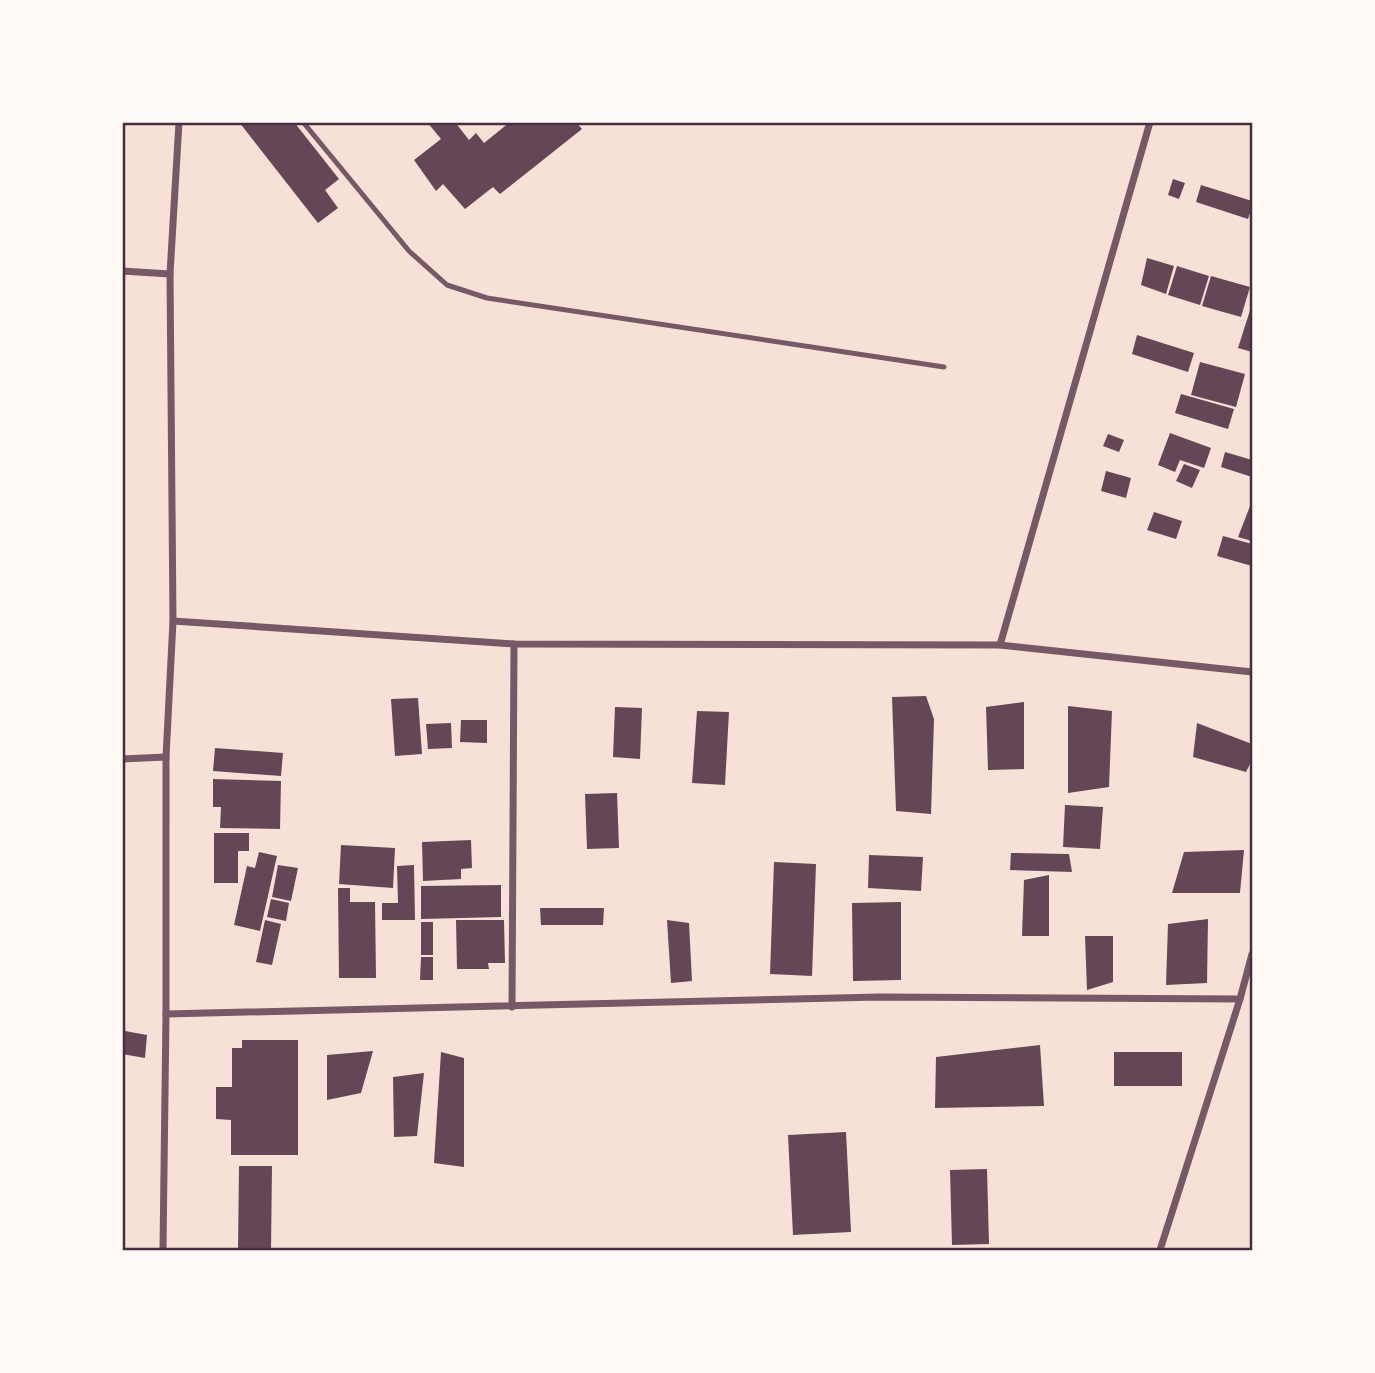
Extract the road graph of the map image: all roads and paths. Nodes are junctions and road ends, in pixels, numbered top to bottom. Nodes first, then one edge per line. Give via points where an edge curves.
1 (179, 122) edge
2 (303, 122) edge
3 (1150, 122) edge
4 (122, 271) edge
5 (170, 274) junction
6 (944, 366) dead end
7 (173, 621) junction
8 (514, 644) junction
9 (1000, 645) junction
10 (1252, 671) edge
11 (166, 757) junction
12 (122, 759) edge
13 (1252, 954) edge
14 (1240, 999) junction
15 (512, 1007) junction
16 (166, 1014) junction
17 (163, 1251) edge
18 (1160, 1251) edge

1 - 5 street
2 - 6 lane via 410,251 447,285 487,298
3 - 9 street
4 - 5 street
5 - 7 street
7 - 8 street
7 - 11 street
8 - 9 street
8 - 15 street
9 - 10 street
11 - 12 street
11 - 16 street
13 - 14 street
14 - 15 street via 879,997
14 - 18 street
15 - 16 street
16 - 17 street

